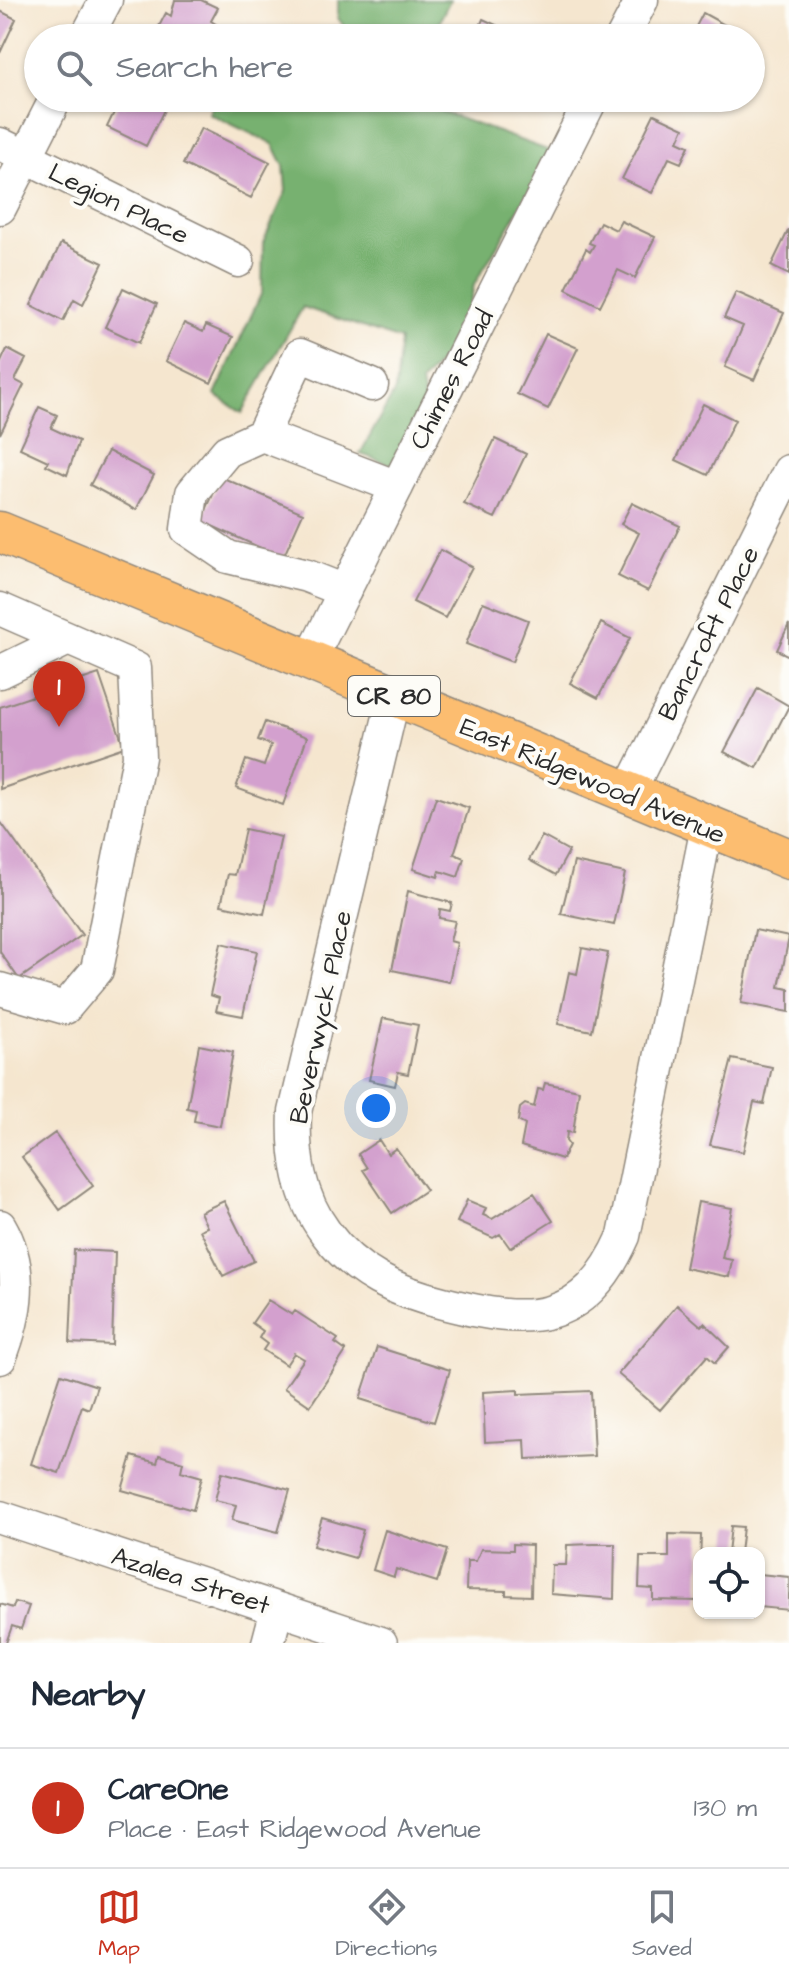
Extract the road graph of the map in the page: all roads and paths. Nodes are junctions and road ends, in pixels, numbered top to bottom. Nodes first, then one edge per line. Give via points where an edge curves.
1 (106, 0) edge
2 (642, 0) edge
3 (93, 24) edge
4 (629, 24) edge
5 (45, 112) edge
6 (585, 112) edge
7 (13, 151) edge
8 (0, 208) edge
9 (238, 261) dead end
10 (372, 385) dead end
11 (262, 435) junction
12 (789, 471) edge
13 (397, 487) junction
14 (0, 532) edge
15 (345, 591) junction
16 (0, 609) edge
17 (68, 639) junction
18 (310, 660) junction
19 (0, 672) edge
20 (394, 696) junction
21 (628, 794) junction
22 (707, 827) junction
23 (789, 859) edge
24 (0, 989) edge
25 (0, 1226) edge
26 (0, 1358) edge
27 (0, 1517) edge
28 (277, 1609) junction
29 (268, 1643) edge
30 (381, 1643) edge

1 - 3 street
2 - 4 street
5 - 7 street
6 - 13 street, Chimes Road
7 - 8 street
7 - 9 street, Legion Place
10 - 11 street via 300,355
11 - 13 street
11 - 15 street via 227,451 192,493 187,529 228,557
12 - 21 street, Bancroft Place
13 - 15 street, Chimes Road
14 - 18 main road, East Ridgewood Avenue / CR 80
15 - 18 street, Chimes Road
16 - 17 street
17 - 19 street
17 - 24 street via 135,668 139,757 97,970 65,1008
18 - 20 main road, East Ridgewood Avenue / CR 80
20 - 21 main road, East Ridgewood Avenue / CR 80
20 - 22 street, Beverwyck Place via 295,1112 294,1144 309,1205 326,1233 352,1262 411,1295 498,1317 528,1317 577,1298 613,1260 624,1236
21 - 22 main road, East Ridgewood Avenue / CR 80
22 - 23 main road, East Ridgewood Avenue / CR 80
25 - 26 street via 15,1265 17,1296
27 - 28 street, Azalea Street
28 - 29 street
28 - 30 street, Azalea Street

